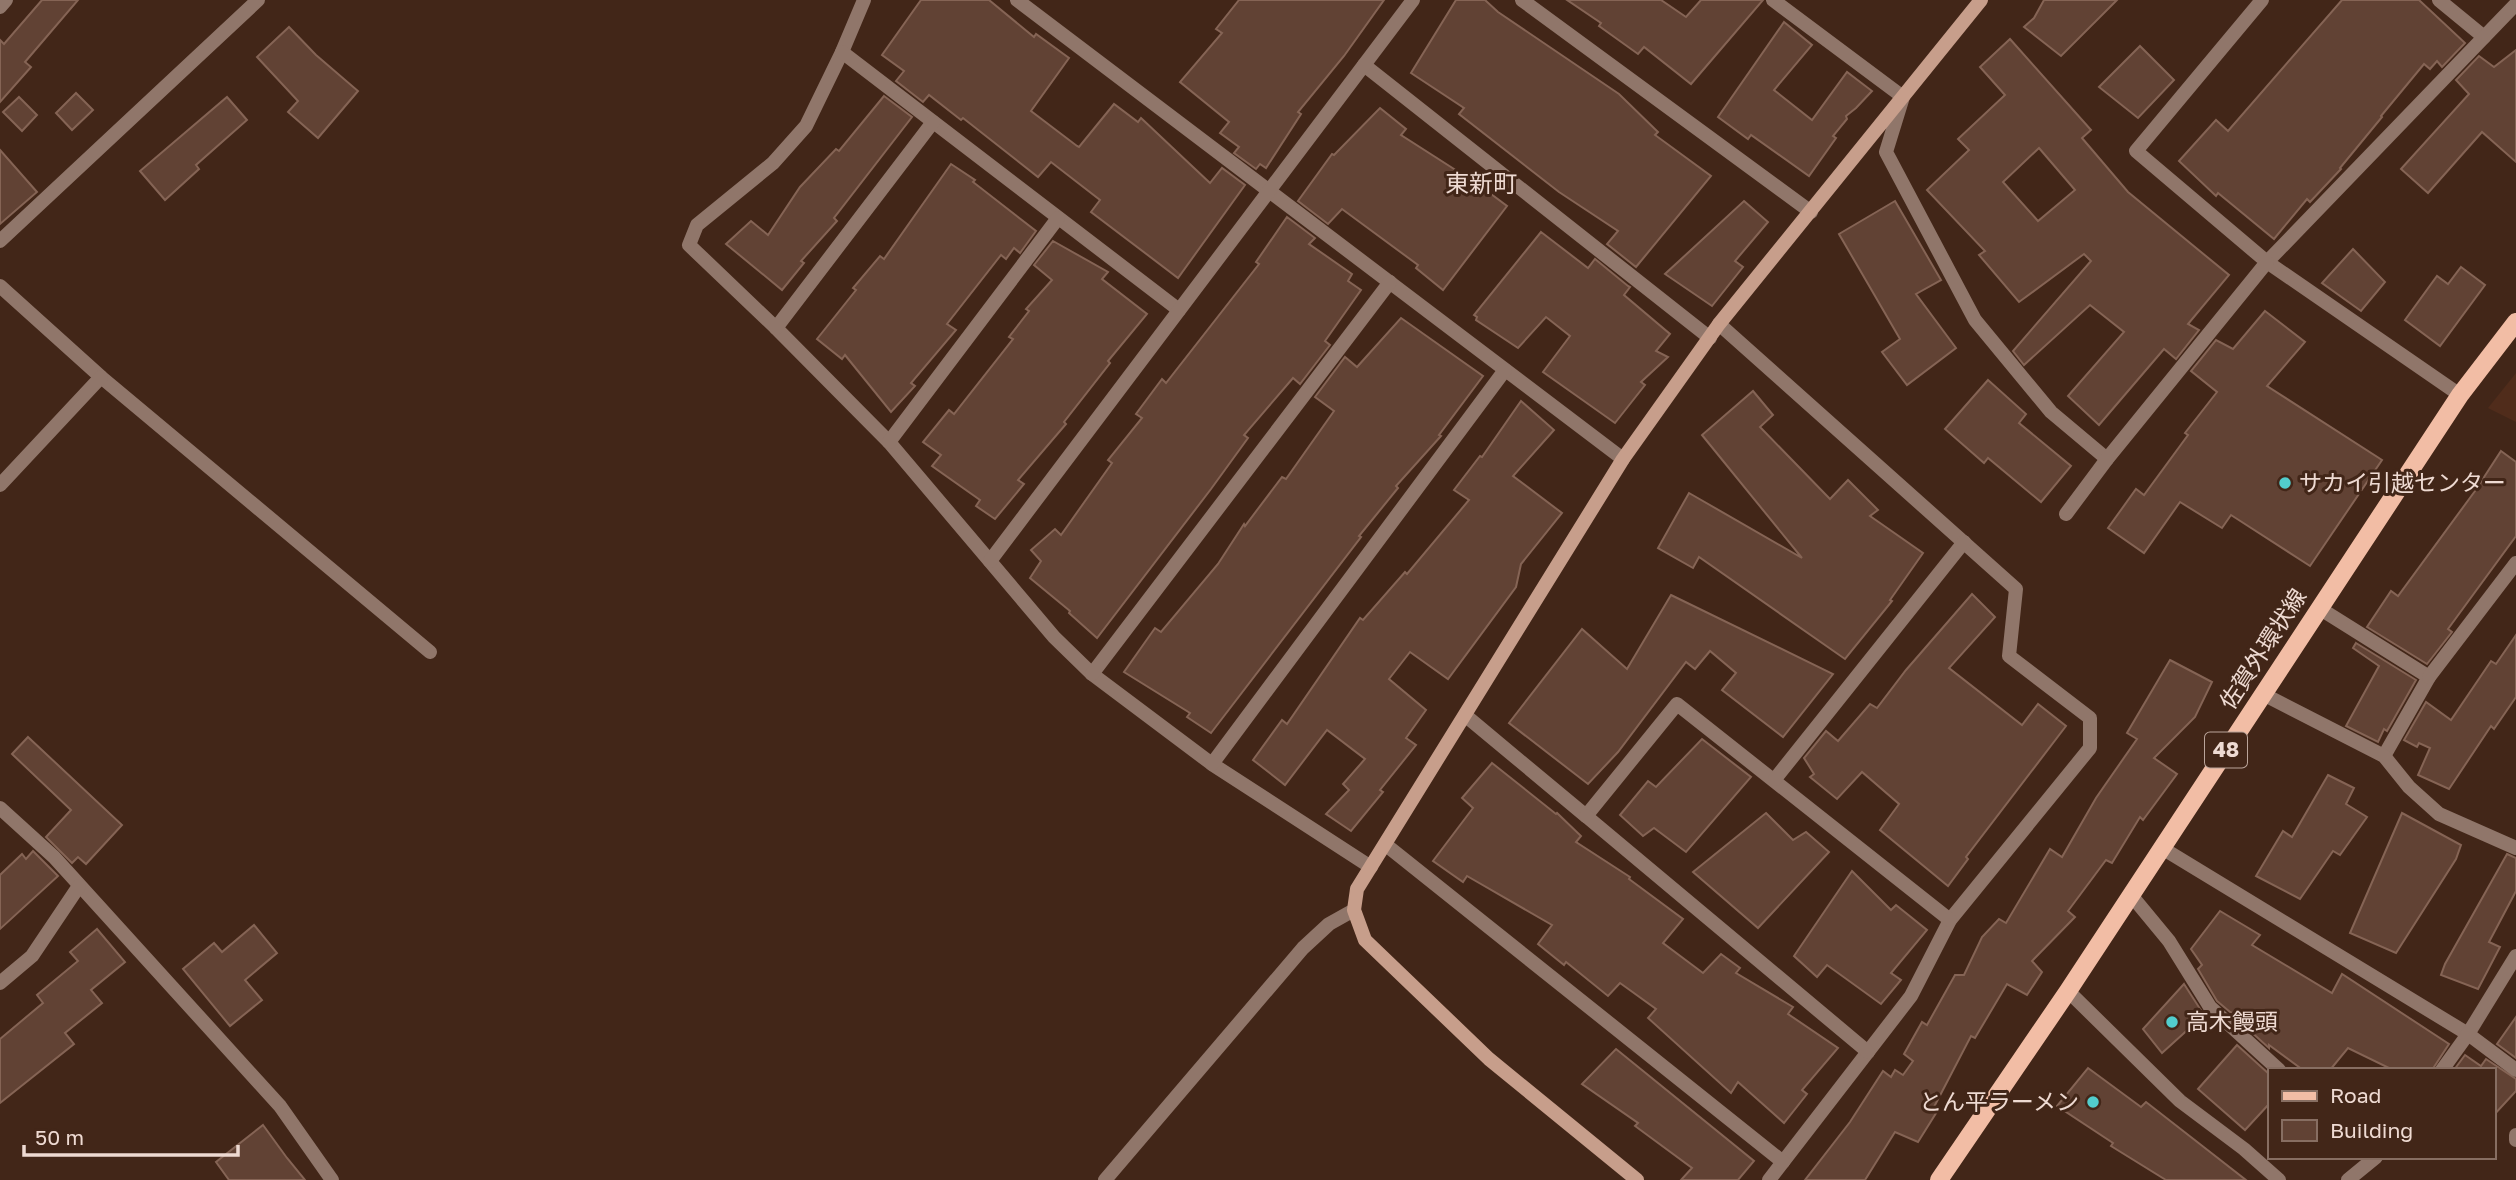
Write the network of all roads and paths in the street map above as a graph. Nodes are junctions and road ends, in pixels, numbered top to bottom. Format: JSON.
{"nodes":[{"id":1,"x":6,"y":0,"type":"edge"},
{"id":2,"x":258,"y":0,"type":"edge"},
{"id":3,"x":864,"y":0,"type":"edge"},
{"id":4,"x":1017,"y":0,"type":"edge"},
{"id":5,"x":1413,"y":0,"type":"edge"},
{"id":6,"x":1522,"y":0,"type":"edge"},
{"id":7,"x":1982,"y":0,"type":"edge"},
{"id":8,"x":2262,"y":0,"type":"edge"},
{"id":9,"x":2439,"y":0,"type":"edge"},
{"id":10,"x":1780,"y":2,"type":"edge"},
{"id":11,"x":2516,"y":4,"type":"edge"},
{"id":12,"x":0,"y":7,"type":"edge"},
{"id":13,"x":2484,"y":37,"type":"junction"},
{"id":14,"x":842,"y":52,"type":"junction"},
{"id":15,"x":1364,"y":65,"type":"junction"},
{"id":16,"x":1903,"y":97,"type":"junction"},
{"id":17,"x":933,"y":122,"type":"junction"},
{"id":18,"x":1269,"y":190,"type":"junction"},
{"id":19,"x":1811,"y":212,"type":"junction"},
{"id":20,"x":1058,"y":218,"type":"junction"},
{"id":21,"x":0,"y":241,"type":"edge"},
{"id":22,"x":2267,"y":262,"type":"junction"},
{"id":23,"x":1390,"y":282,"type":"junction"},
{"id":24,"x":0,"y":286,"type":"edge"},
{"id":25,"x":1179,"y":310,"type":"junction"},
{"id":26,"x":2516,"y":322,"type":"edge"},
{"id":27,"x":1719,"y":324,"type":"junction"},
{"id":28,"x":776,"y":328,"type":"junction"},
{"id":29,"x":1710,"y":338,"type":"junction"},
{"id":30,"x":1505,"y":370,"type":"junction"},
{"id":31,"x":101,"y":377,"type":"junction"},
{"id":32,"x":2460,"y":395,"type":"junction"},
{"id":33,"x":889,"y":442,"type":"junction"},
{"id":34,"x":1623,"y":459,"type":"junction"},
{"id":35,"x":2107,"y":459,"type":"junction"},
{"id":36,"x":0,"y":485,"type":"edge"},
{"id":37,"x":2066,"y":514,"type":"dead end"},
{"id":38,"x":1964,"y":542,"type":"junction"},
{"id":39,"x":990,"y":561,"type":"junction"},
{"id":40,"x":2516,"y":564,"type":"edge"},
{"id":41,"x":2319,"y":608,"type":"junction"},
{"id":42,"x":429,"y":652,"type":"dead end"},
{"id":43,"x":1092,"y":674,"type":"junction"},
{"id":44,"x":2429,"y":677,"type":"junction"},
{"id":45,"x":2263,"y":694,"type":"junction"},
{"id":46,"x":1466,"y":716,"type":"junction"},
{"id":47,"x":2384,"y":756,"type":"junction"},
{"id":48,"x":1212,"y":764,"type":"junction"},
{"id":49,"x":1775,"y":779,"type":"junction"},
{"id":50,"x":0,"y":808,"type":"edge"},
{"id":51,"x":1586,"y":816,"type":"junction"},
{"id":52,"x":1386,"y":845,"type":"junction"},
{"id":53,"x":2162,"y":848,"type":"junction"},
{"id":54,"x":2516,"y":848,"type":"edge"},
{"id":55,"x":1371,"y":867,"type":"junction"},
{"id":56,"x":79,"y":886,"type":"junction"},
{"id":57,"x":2131,"y":895,"type":"junction"},
{"id":58,"x":1354,"y":910,"type":"junction"},
{"id":59,"x":1950,"y":920,"type":"junction"},
{"id":60,"x":2516,"y":956,"type":"edge"},
{"id":61,"x":0,"y":983,"type":"edge"},
{"id":62,"x":2068,"y":990,"type":"junction"},
{"id":63,"x":2468,"y":1034,"type":"junction"},
{"id":64,"x":1868,"y":1052,"type":"junction"},
{"id":65,"x":2276,"y":1068,"type":"edge"},
{"id":66,"x":2443,"y":1068,"type":"edge"},
{"id":67,"x":2516,"y":1070,"type":"edge"},
{"id":68,"x":2374,"y":1159,"type":"edge"},
{"id":69,"x":1783,"y":1162,"type":"junction"},
{"id":70,"x":332,"y":1180,"type":"edge"},
{"id":71,"x":1105,"y":1180,"type":"edge"},
{"id":72,"x":1637,"y":1180,"type":"edge"},
{"id":73,"x":1769,"y":1180,"type":"edge"},
{"id":74,"x":1939,"y":1180,"type":"edge"},
{"id":75,"x":2278,"y":1180,"type":"edge"},
{"id":76,"x":2348,"y":1180,"type":"edge"}],
"edges":[{"from":1,"to":12,"type":"street"},
{"from":2,"to":21,"type":"street"},
{"from":3,"to":14,"type":"street"},
{"from":4,"to":18,"type":"street"},
{"from":5,"to":15,"type":"street"},
{"from":6,"to":19,"type":"street"},
{"from":7,"to":16,"type":"street"},
{"from":8,"to":22,"type":"street"},
{"from":9,"to":13,"type":"street"},
{"from":10,"to":16,"type":"street"},
{"from":11,"to":13,"type":"street"},
{"from":13,"to":22,"type":"street"},
{"from":14,"to":17,"type":"street"},
{"from":14,"to":28,"type":"street"},
{"from":15,"to":18,"type":"street"},
{"from":15,"to":29,"type":"street"},
{"from":16,"to":19,"type":"street"},
{"from":16,"to":35,"type":"street"},
{"from":17,"to":20,"type":"street"},
{"from":17,"to":28,"type":"street"},
{"from":18,"to":23,"type":"street"},
{"from":18,"to":25,"type":"street"},
{"from":19,"to":27,"type":"street"},
{"from":20,"to":25,"type":"street"},
{"from":20,"to":33,"type":"street"},
{"from":22,"to":32,"type":"street"},
{"from":22,"to":35,"type":"street"},
{"from":23,"to":30,"type":"street"},
{"from":23,"to":43,"type":"street"},
{"from":24,"to":31,"type":"street"},
{"from":25,"to":39,"type":"street"},
{"from":26,"to":32,"type":"main road","name":"佐賀外環状線","number":"48"},
{"from":27,"to":29,"type":"street"},
{"from":27,"to":38,"type":"street"},
{"from":28,"to":33,"type":"street"},
{"from":29,"to":34,"type":"street"},
{"from":30,"to":34,"type":"street"},
{"from":30,"to":48,"type":"street"},
{"from":31,"to":36,"type":"street"},
{"from":31,"to":42,"type":"street"},
{"from":32,"to":41,"type":"main road","name":"佐賀外環状線","number":"48"},
{"from":33,"to":39,"type":"street"},
{"from":34,"to":46,"type":"street"},
{"from":35,"to":37,"type":"street"},
{"from":38,"to":49,"type":"street"},
{"from":38,"to":59,"type":"street"},
{"from":39,"to":43,"type":"street"},
{"from":40,"to":44,"type":"street"},
{"from":41,"to":44,"type":"street"},
{"from":41,"to":45,"type":"main road","name":"佐賀外環状線","number":"48"},
{"from":43,"to":48,"type":"street"},
{"from":44,"to":47,"type":"street"},
{"from":45,"to":47,"type":"street"},
{"from":45,"to":53,"type":"main road","name":"佐賀外環状線","number":"48"},
{"from":46,"to":51,"type":"street"},
{"from":46,"to":52,"type":"street"},
{"from":47,"to":54,"type":"street"},
{"from":48,"to":55,"type":"street"},
{"from":49,"to":51,"type":"street"},
{"from":49,"to":59,"type":"street"},
{"from":50,"to":56,"type":"street"},
{"from":51,"to":64,"type":"street"},
{"from":52,"to":55,"type":"street"},
{"from":52,"to":69,"type":"street"},
{"from":53,"to":57,"type":"main road","name":"佐賀外環状線","number":"48"},
{"from":53,"to":63,"type":"street"},
{"from":55,"to":58,"type":"street"},
{"from":56,"to":61,"type":"street"},
{"from":56,"to":70,"type":"street"},
{"from":57,"to":62,"type":"main road","name":"佐賀外環状線","number":"48"},
{"from":57,"to":65,"type":"street"},
{"from":58,"to":71,"type":"street"},
{"from":58,"to":72,"type":"street"},
{"from":59,"to":64,"type":"street"},
{"from":60,"to":63,"type":"street"},
{"from":62,"to":74,"type":"main road","name":"佐賀外環状線","number":"48"},
{"from":62,"to":75,"type":"street"},
{"from":63,"to":66,"type":"street"},
{"from":63,"to":67,"type":"street"},
{"from":64,"to":69,"type":"street"},
{"from":68,"to":76,"type":"street"},
{"from":69,"to":73,"type":"street"}]}
